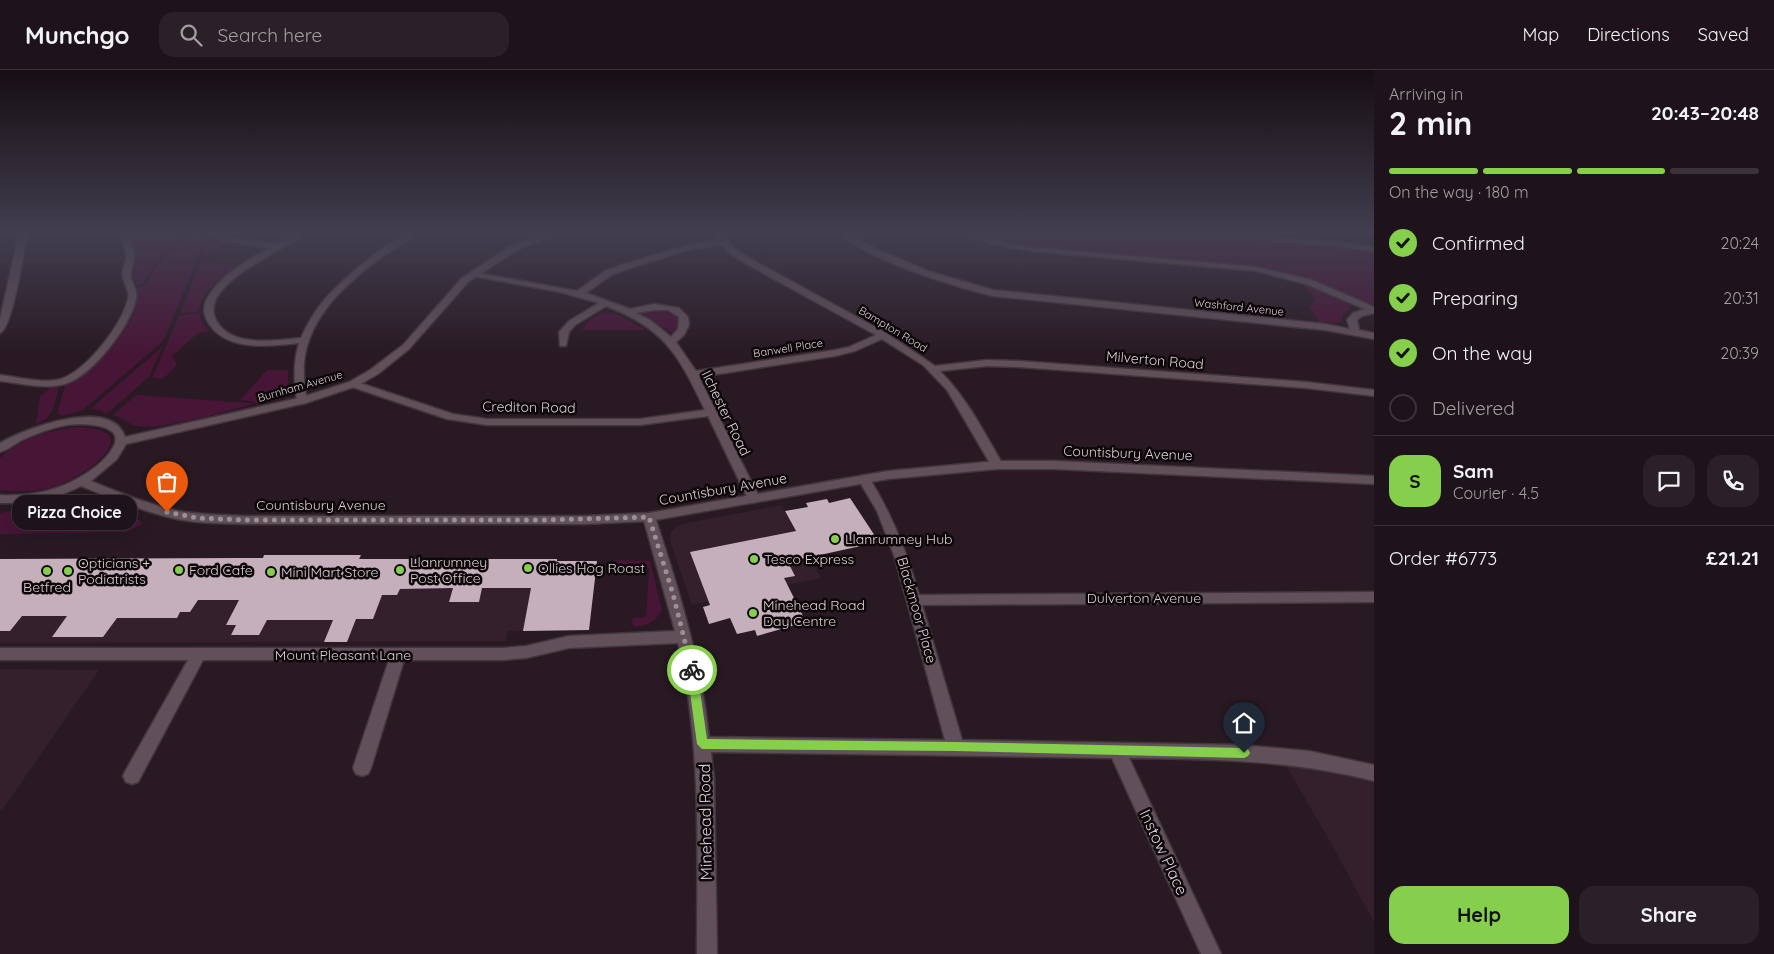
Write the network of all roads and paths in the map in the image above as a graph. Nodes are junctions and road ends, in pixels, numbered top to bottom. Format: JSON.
{"nodes":[{"id":1,"x":14,"y":274,"type":"edge"},
{"id":2,"x":127,"y":274,"type":"edge"},
{"id":3,"x":236,"y":274,"type":"edge"},
{"id":4,"x":356,"y":274,"type":"edge"},
{"id":5,"x":472,"y":274,"type":"edge"},
{"id":6,"x":473,"y":274,"type":"edge"},
{"id":7,"x":609,"y":274,"type":"edge"},
{"id":8,"x":771,"y":274,"type":"edge"},
{"id":9,"x":926,"y":274,"type":"edge"},
{"id":10,"x":1280,"y":274,"type":"edge"},
{"id":11,"x":579,"y":294,"type":"junction"},
{"id":12,"x":605,"y":303,"type":"junction"},
{"id":13,"x":1374,"y":310,"type":"edge"},
{"id":14,"x":628,"y":313,"type":"junction"},
{"id":15,"x":0,"y":328,"type":"edge"},
{"id":16,"x":1355,"y":332,"type":"junction"},
{"id":17,"x":883,"y":335,"type":"junction"},
{"id":18,"x":1374,"y":336,"type":"edge"},
{"id":19,"x":305,"y":340,"type":"junction"},
{"id":20,"x":670,"y":341,"type":"junction"},
{"id":21,"x":563,"y":344,"type":"dead end"},
{"id":22,"x":934,"y":369,"type":"junction"},
{"id":23,"x":693,"y":375,"type":"junction"},
{"id":24,"x":0,"y":378,"type":"edge"},
{"id":25,"x":352,"y":384,"type":"junction"},
{"id":26,"x":1374,"y":393,"type":"edge"},
{"id":27,"x":302,"y":401,"type":"junction"},
{"id":28,"x":710,"y":412,"type":"junction"},
{"id":29,"x":120,"y":442,"type":"junction"},
{"id":30,"x":0,"y":448,"type":"edge"},
{"id":31,"x":997,"y":465,"type":"junction"},
{"id":32,"x":864,"y":479,"type":"junction"},
{"id":33,"x":1374,"y":480,"type":"edge"},
{"id":34,"x":80,"y":481,"type":"junction"},
{"id":35,"x":0,"y":499,"type":"edge"},
{"id":36,"x":754,"y":499,"type":"junction"},
{"id":37,"x":649,"y":517,"type":"junction"},
{"id":38,"x":1374,"y":597,"type":"edge"},
{"id":39,"x":915,"y":600,"type":"junction"},
{"id":40,"x":684,"y":637,"type":"junction"},
{"id":41,"x":0,"y":654,"type":"edge"},
{"id":42,"x":199,"y":654,"type":"junction"},
{"id":43,"x":398,"y":655,"type":"junction"},
{"id":44,"x":702,"y":744,"type":"junction"},
{"id":45,"x":955,"y":746,"type":"junction"},
{"id":46,"x":1117,"y":750,"type":"junction"},
{"id":47,"x":362,"y":768,"type":"dead end"},
{"id":48,"x":1374,"y":773,"type":"edge"},
{"id":49,"x":132,"y":776,"type":"dead end"},
{"id":50,"x":707,"y":954,"type":"edge"},
{"id":51,"x":1211,"y":954,"type":"edge"}],
"edges":[{"from":1,"to":15,"type":"street"},
{"from":2,"to":24,"type":"street"},
{"from":3,"to":19,"type":"street"},
{"from":4,"to":19,"type":"street"},
{"from":5,"to":25,"type":"street","name":"Burnham Avenue"},
{"from":6,"to":11,"type":"street","name":"Ilchester Road"},
{"from":7,"to":11,"type":"street"},
{"from":8,"to":17,"type":"street","name":"Bampton Road"},
{"from":9,"to":16,"type":"street","name":"Washford Avenue"},
{"from":10,"to":13,"type":"street"},
{"from":11,"to":12,"type":"street","name":"Ilchester Road"},
{"from":12,"to":14,"type":"street","name":"Ilchester Road"},
{"from":12,"to":21,"type":"street"},
{"from":13,"to":16,"type":"street"},
{"from":14,"to":20,"type":"street","name":"Ilchester Road"},
{"from":14,"to":20,"type":"street"},
{"from":16,"to":18,"type":"street","name":"Washford Avenue"},
{"from":17,"to":22,"type":"street","name":"Bampton Road"},
{"from":17,"to":23,"type":"street","name":"Banwell Place"},
{"from":19,"to":27,"type":"street"},
{"from":20,"to":23,"type":"street","name":"Ilchester Road"},
{"from":22,"to":26,"type":"street","name":"Milverton Road"},
{"from":22,"to":31,"type":"street","name":"Bampton Road"},
{"from":23,"to":28,"type":"street","name":"Ilchester Road"},
{"from":25,"to":27,"type":"street","name":"Burnham Avenue"},
{"from":25,"to":28,"type":"street","name":"Crediton Road"},
{"from":27,"to":29,"type":"street","name":"Burnham Avenue"},
{"from":28,"to":36,"type":"street","name":"Ilchester Road"},
{"from":29,"to":30,"type":"street"},
{"from":29,"to":34,"type":"street"},
{"from":31,"to":32,"type":"street","name":"Countisbury Avenue"},
{"from":31,"to":33,"type":"street","name":"Countisbury Avenue"},
{"from":32,"to":36,"type":"street","name":"Countisbury Avenue"},
{"from":32,"to":39,"type":"street","name":"Blackmoor Place"},
{"from":34,"to":35,"type":"street"},
{"from":34,"to":37,"type":"street","name":"Countisbury Avenue"},
{"from":36,"to":37,"type":"street","name":"Countisbury Avenue"},
{"from":37,"to":40,"type":"street","name":"Minehead Road"},
{"from":38,"to":39,"type":"street","name":"Dulverton Avenue"},
{"from":39,"to":45,"type":"street","name":"Blackmoor Place"},
{"from":40,"to":43,"type":"street","name":"Mount Pleasant Lane"},
{"from":40,"to":44,"type":"street","name":"Minehead Road"},
{"from":41,"to":42,"type":"street","name":"Mount Pleasant Lane"},
{"from":42,"to":43,"type":"street","name":"Mount Pleasant Lane"},
{"from":42,"to":49,"type":"street"},
{"from":43,"to":47,"type":"street"},
{"from":44,"to":45,"type":"street"},
{"from":44,"to":50,"type":"street","name":"Minehead Road"},
{"from":45,"to":46,"type":"street"},
{"from":46,"to":48,"type":"street"},
{"from":46,"to":51,"type":"street","name":"Instow Place"}]}
